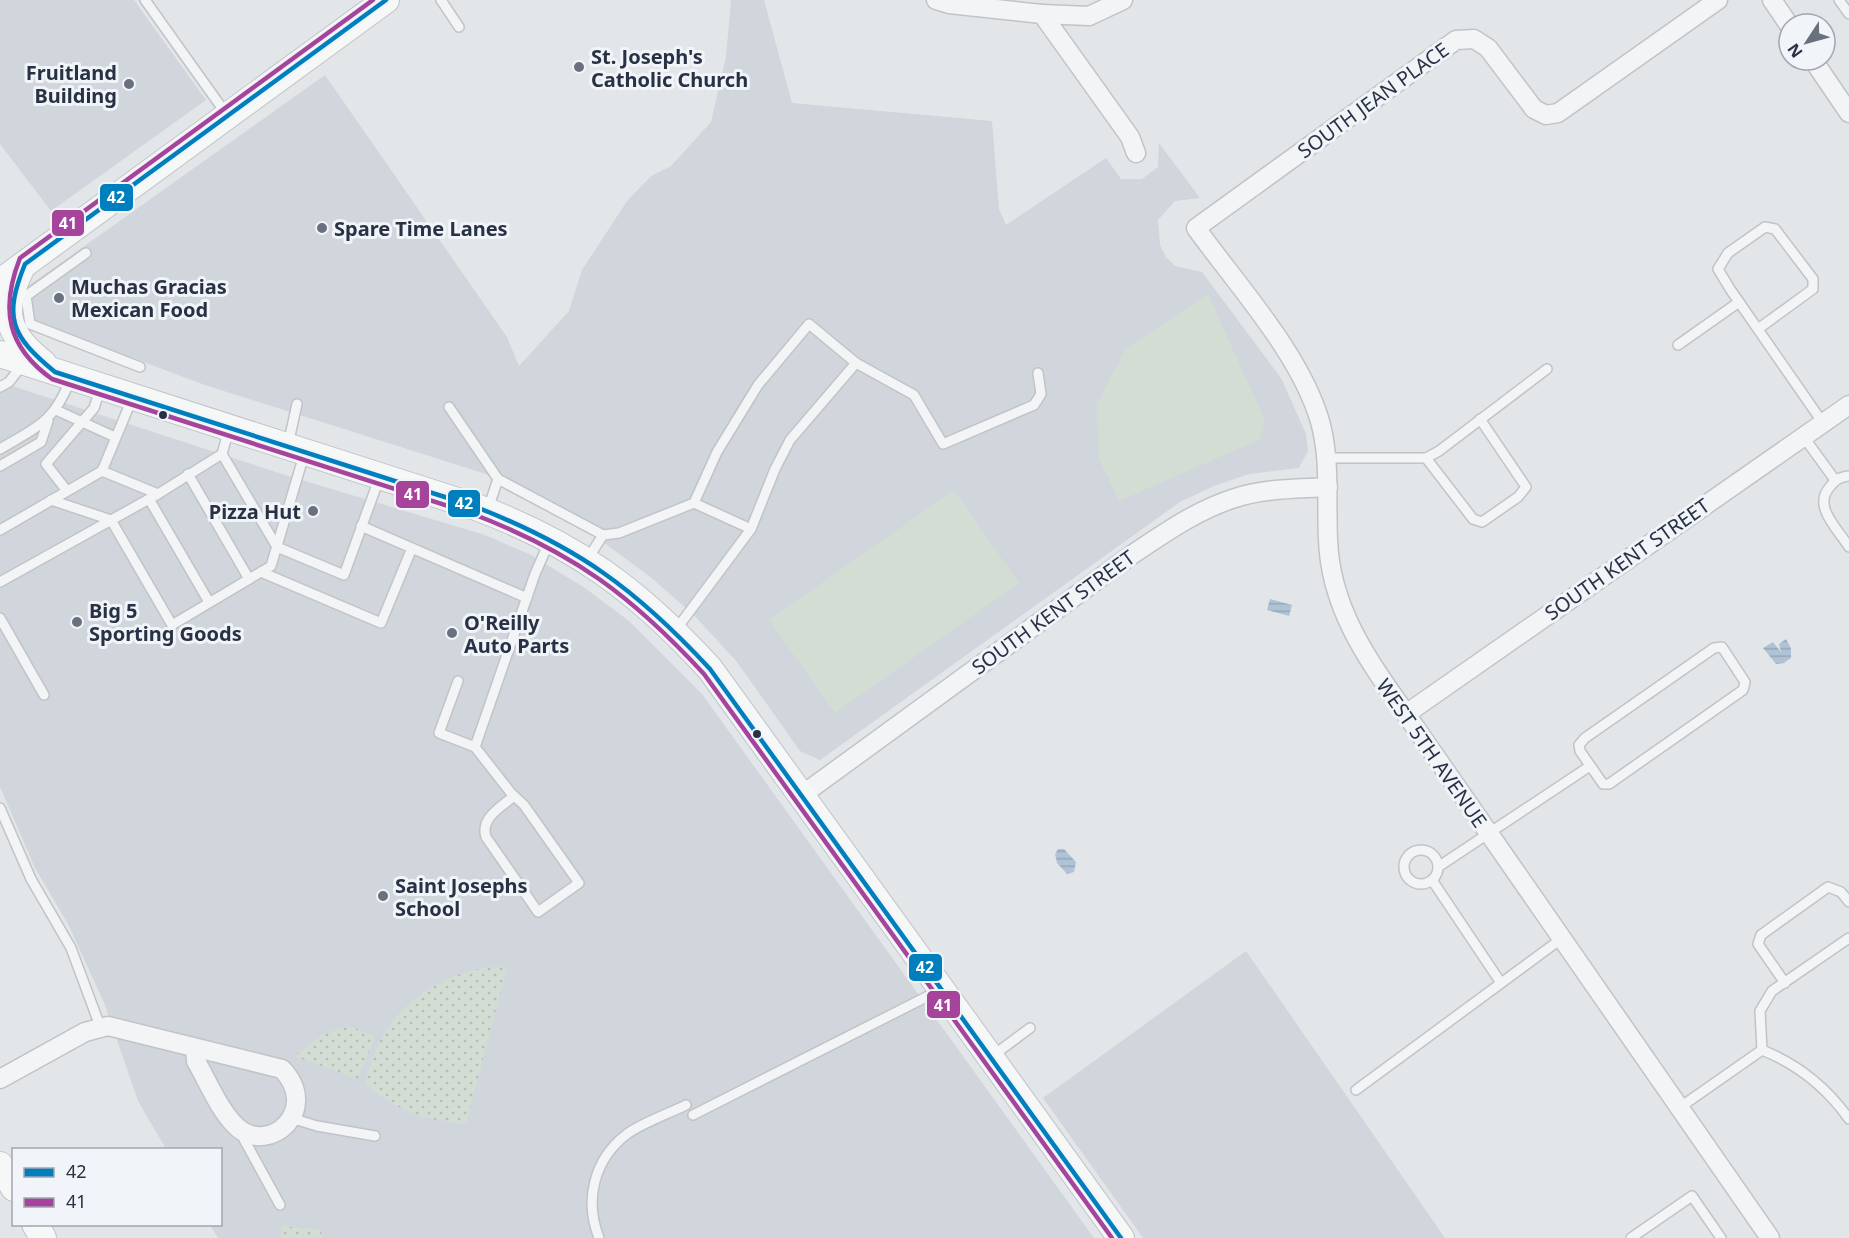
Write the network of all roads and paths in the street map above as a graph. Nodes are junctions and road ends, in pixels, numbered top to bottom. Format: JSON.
{"nodes":[{"id":1,"x":146,"y":0,"type":"edge"},
{"id":2,"x":386,"y":0,"type":"edge"},
{"id":3,"x":441,"y":0,"type":"edge"},
{"id":4,"x":936,"y":0,"type":"edge"},
{"id":5,"x":1123,"y":0,"type":"edge"},
{"id":6,"x":1718,"y":0,"type":"edge"},
{"id":7,"x":1839,"y":0,"type":"edge"},
{"id":8,"x":1042,"y":14,"type":"junction"},
{"id":9,"x":1849,"y":14,"type":"edge"},
{"id":10,"x":459,"y":27,"type":"dead end"},
{"id":11,"x":1821,"y":72,"type":"edge"},
{"id":12,"x":1849,"y":113,"type":"edge"},
{"id":13,"x":227,"y":115,"type":"junction"},
{"id":14,"x":1137,"y":153,"type":"dead end"},
{"id":15,"x":1196,"y":228,"type":"joint"},
{"id":16,"x":86,"y":253,"type":"dead end"},
{"id":17,"x":25,"y":264,"type":"junction"},
{"id":18,"x":0,"y":282,"type":"edge"},
{"id":19,"x":1739,"y":302,"type":"junction"},
{"id":20,"x":1758,"y":329,"type":"junction"},
{"id":21,"x":1678,"y":345,"type":"dead end"},
{"id":22,"x":0,"y":354,"type":"edge"},
{"id":23,"x":25,"y":363,"type":"junction"},
{"id":24,"x":856,"y":363,"type":"junction"},
{"id":25,"x":140,"y":367,"type":"dead end"},
{"id":26,"x":1547,"y":369,"type":"dead end"},
{"id":27,"x":1038,"y":373,"type":"dead end"},
{"id":28,"x":63,"y":375,"type":"junction"},
{"id":29,"x":0,"y":387,"type":"edge"},
{"id":30,"x":101,"y":387,"type":"junction"},
{"id":31,"x":133,"y":398,"type":"junction"},
{"id":32,"x":297,"y":404,"type":"dead end"},
{"id":33,"x":1849,"y":405,"type":"edge"},
{"id":34,"x":449,"y":407,"type":"dead end"},
{"id":35,"x":56,"y":410,"type":"junction"},
{"id":36,"x":1480,"y":419,"type":"junction"},
{"id":37,"x":48,"y":421,"type":"junction"},
{"id":38,"x":83,"y":421,"type":"junction"},
{"id":39,"x":1823,"y":423,"type":"junction"},
{"id":40,"x":230,"y":429,"type":"junction"},
{"id":41,"x":1803,"y":436,"type":"junction"},
{"id":42,"x":115,"y":437,"type":"junction"},
{"id":43,"x":0,"y":449,"type":"edge"},
{"id":44,"x":296,"y":450,"type":"junction"},
{"id":45,"x":222,"y":454,"type":"junction"},
{"id":46,"x":1327,"y":458,"type":"junction"},
{"id":47,"x":1426,"y":458,"type":"junction"},
{"id":48,"x":0,"y":466,"type":"edge"},
{"id":49,"x":102,"y":471,"type":"junction"},
{"id":50,"x":188,"y":474,"type":"junction"},
{"id":51,"x":1849,"y":476,"type":"edge"},
{"id":52,"x":380,"y":477,"type":"junction"},
{"id":53,"x":498,"y":479,"type":"junction"},
{"id":54,"x":1834,"y":480,"type":"junction"},
{"id":55,"x":1328,"y":487,"type":"junction"},
{"id":56,"x":67,"y":490,"type":"junction"},
{"id":57,"x":153,"y":497,"type":"junction"},
{"id":58,"x":51,"y":500,"type":"junction"},
{"id":59,"x":694,"y":503,"type":"junction"},
{"id":60,"x":488,"y":512,"type":"junction"},
{"id":61,"x":111,"y":520,"type":"junction"},
{"id":62,"x":361,"y":526,"type":"junction"},
{"id":63,"x":751,"y":529,"type":"junction"},
{"id":64,"x":0,"y":530,"type":"edge"},
{"id":65,"x":603,"y":535,"type":"junction"},
{"id":66,"x":550,"y":539,"type":"junction"},
{"id":67,"x":277,"y":547,"type":"junction"},
{"id":68,"x":1849,"y":547,"type":"edge"},
{"id":69,"x":412,"y":548,"type":"junction"},
{"id":70,"x":587,"y":560,"type":"junction"},
{"id":71,"x":261,"y":572,"type":"junction"},
{"id":72,"x":249,"y":579,"type":"junction"},
{"id":73,"x":0,"y":582,"type":"edge"},
{"id":74,"x":527,"y":598,"type":"junction"},
{"id":75,"x":209,"y":603,"type":"junction"},
{"id":76,"x":0,"y":618,"type":"edge"},
{"id":77,"x":675,"y":631,"type":"junction"},
{"id":78,"x":458,"y":681,"type":"dead end"},
{"id":79,"x":44,"y":695,"type":"dead end"},
{"id":80,"x":1406,"y":714,"type":"junction"},
{"id":81,"x":475,"y":747,"type":"junction"},
{"id":82,"x":1590,"y":766,"type":"junction"},
{"id":83,"x":802,"y":795,"type":"junction"},
{"id":84,"x":514,"y":796,"type":"junction"},
{"id":85,"x":0,"y":808,"type":"edge"},
{"id":86,"x":1489,"y":836,"type":"junction"},
{"id":87,"x":1438,"y":867,"type":"junction"},
{"id":88,"x":1432,"y":880,"type":"junction"},
{"id":89,"x":1849,"y":902,"type":"edge"},
{"id":90,"x":1849,"y":938,"type":"edge"},
{"id":91,"x":1561,"y":939,"type":"junction"},
{"id":92,"x":1502,"y":983,"type":"junction"},
{"id":93,"x":1785,"y":983,"type":"junction"},
{"id":94,"x":942,"y":988,"type":"junction"},
{"id":95,"x":100,"y":1026,"type":"junction"},
{"id":96,"x":1030,"y":1028,"type":"dead end"},
{"id":97,"x":195,"y":1050,"type":"junction"},
{"id":98,"x":1762,"y":1050,"type":"junction"},
{"id":99,"x":991,"y":1057,"type":"junction"},
{"id":100,"x":0,"y":1078,"type":"edge"},
{"id":101,"x":1356,"y":1090,"type":"dead end"},
{"id":102,"x":686,"y":1105,"type":"dead end"},
{"id":103,"x":1679,"y":1108,"type":"junction"},
{"id":104,"x":693,"y":1115,"type":"dead end"},
{"id":105,"x":291,"y":1118,"type":"junction"},
{"id":106,"x":1849,"y":1119,"type":"edge"},
{"id":107,"x":237,"y":1127,"type":"junction"},
{"id":108,"x":375,"y":1136,"type":"dead end"},
{"id":109,"x":0,"y":1165,"type":"edge"},
{"id":110,"x":12,"y":1185,"type":"edge"},
{"id":111,"x":280,"y":1205,"type":"dead end"},
{"id":112,"x":599,"y":1238,"type":"edge"},
{"id":113,"x":1121,"y":1238,"type":"edge"},
{"id":114,"x":1631,"y":1238,"type":"edge"},
{"id":115,"x":1721,"y":1238,"type":"edge"},
{"id":116,"x":1770,"y":1238,"type":"edge"}],
"edges":[{"from":1,"to":13,"type":"lane"},
{"from":2,"to":13,"type":"main road"},
{"from":3,"to":10,"type":"lane"},
{"from":4,"to":8,"type":"street"},
{"from":5,"to":8,"type":"street"},
{"from":6,"to":15,"type":"street","name":"SOUTH JEAN PLACE"},
{"from":7,"to":9,"type":"lane"},
{"from":8,"to":14,"type":"street"},
{"from":11,"to":12,"type":"street"},
{"from":13,"to":17,"type":"main road"},
{"from":15,"to":46,"type":"street","name":"WEST 5TH AVENUE"},
{"from":16,"to":25,"type":"lane"},
{"from":17,"to":18,"type":"main road"},
{"from":17,"to":28,"type":"main road"},
{"from":19,"to":20,"type":"lane"},
{"from":19,"to":20,"type":"lane"},
{"from":19,"to":21,"type":"lane"},
{"from":20,"to":39,"type":"lane"},
{"from":22,"to":23,"type":"main road"},
{"from":23,"to":28,"type":"main road"},
{"from":23,"to":29,"type":"lane"},
{"from":24,"to":27,"type":"lane"},
{"from":24,"to":59,"type":"lane"},
{"from":24,"to":63,"type":"lane"},
{"from":26,"to":36,"type":"lane"},
{"from":28,"to":30,"type":"main road"},
{"from":28,"to":35,"type":"lane"},
{"from":30,"to":31,"type":"main road"},
{"from":30,"to":38,"type":"lane"},
{"from":31,"to":40,"type":"main road"},
{"from":31,"to":42,"type":"lane"},
{"from":32,"to":44,"type":"lane"},
{"from":33,"to":39,"type":"street","name":"SOUTH KENT STREET"},
{"from":34,"to":53,"type":"lane"},
{"from":35,"to":37,"type":"lane"},
{"from":35,"to":38,"type":"lane"},
{"from":36,"to":47,"type":"lane"},
{"from":36,"to":47,"type":"lane"},
{"from":37,"to":43,"type":"lane"},
{"from":37,"to":48,"type":"lane"},
{"from":38,"to":42,"type":"lane"},
{"from":38,"to":56,"type":"lane"},
{"from":39,"to":41,"type":"street","name":"SOUTH KENT STREET"},
{"from":40,"to":44,"type":"main road"},
{"from":40,"to":45,"type":"lane"},
{"from":41,"to":54,"type":"lane"},
{"from":41,"to":80,"type":"street","name":"SOUTH KENT STREET"},
{"from":42,"to":49,"type":"lane"},
{"from":44,"to":52,"type":"main road"},
{"from":44,"to":67,"type":"lane"},
{"from":45,"to":50,"type":"lane"},
{"from":45,"to":67,"type":"lane"},
{"from":46,"to":47,"type":"lane"},
{"from":46,"to":55,"type":"street","name":"WEST 5TH AVENUE"},
{"from":49,"to":56,"type":"lane"},
{"from":49,"to":57,"type":"lane"},
{"from":50,"to":57,"type":"lane"},
{"from":50,"to":72,"type":"lane"},
{"from":51,"to":54,"type":"lane"},
{"from":52,"to":60,"type":"main road"},
{"from":52,"to":62,"type":"lane"},
{"from":53,"to":60,"type":"lane"},
{"from":53,"to":65,"type":"lane"},
{"from":54,"to":68,"type":"lane"},
{"from":55,"to":80,"type":"street","name":"WEST 5TH AVENUE"},
{"from":55,"to":83,"type":"street","name":"SOUTH KENT STREET"},
{"from":56,"to":58,"type":"lane"},
{"from":57,"to":61,"type":"lane"},
{"from":57,"to":75,"type":"lane"},
{"from":58,"to":61,"type":"lane"},
{"from":58,"to":64,"type":"lane"},
{"from":59,"to":63,"type":"lane"},
{"from":59,"to":65,"type":"lane"},
{"from":60,"to":66,"type":"main road"},
{"from":61,"to":73,"type":"lane"},
{"from":61,"to":75,"type":"lane"},
{"from":62,"to":67,"type":"lane"},
{"from":62,"to":69,"type":"lane"},
{"from":63,"to":77,"type":"lane"},
{"from":65,"to":70,"type":"lane"},
{"from":66,"to":70,"type":"main road"},
{"from":66,"to":74,"type":"lane"},
{"from":67,"to":71,"type":"lane"},
{"from":69,"to":71,"type":"lane"},
{"from":69,"to":74,"type":"lane"},
{"from":70,"to":77,"type":"main road"},
{"from":71,"to":72,"type":"lane"},
{"from":72,"to":75,"type":"lane"},
{"from":74,"to":81,"type":"lane"},
{"from":76,"to":79,"type":"lane"},
{"from":77,"to":83,"type":"main road"},
{"from":78,"to":81,"type":"lane"},
{"from":80,"to":86,"type":"street","name":"WEST 5TH AVENUE"},
{"from":81,"to":84,"type":"lane"},
{"from":82,"to":82,"type":"lane"},
{"from":82,"to":86,"type":"lane"},
{"from":83,"to":94,"type":"main road"},
{"from":84,"to":84,"type":"lane"},
{"from":85,"to":95,"type":"lane"},
{"from":86,"to":87,"type":"lane"},
{"from":86,"to":91,"type":"street","name":"WEST 5TH AVENUE"},
{"from":87,"to":88,"type":"lane"},
{"from":87,"to":88,"type":"lane"},
{"from":88,"to":92,"type":"lane"},
{"from":89,"to":93,"type":"lane"},
{"from":90,"to":93,"type":"lane"},
{"from":91,"to":92,"type":"lane"},
{"from":91,"to":103,"type":"street","name":"WEST 5TH AVENUE"},
{"from":92,"to":101,"type":"lane"},
{"from":93,"to":98,"type":"lane"},
{"from":94,"to":99,"type":"main road"},
{"from":94,"to":104,"type":"lane"},
{"from":95,"to":97,"type":"street"},
{"from":95,"to":100,"type":"street"},
{"from":96,"to":99,"type":"lane"},
{"from":97,"to":105,"type":"street"},
{"from":97,"to":107,"type":"street"},
{"from":98,"to":103,"type":"lane"},
{"from":98,"to":106,"type":"lane"},
{"from":99,"to":113,"type":"main road"},
{"from":102,"to":112,"type":"lane"},
{"from":103,"to":116,"type":"street","name":"WEST 5TH AVENUE"},
{"from":105,"to":107,"type":"street"},
{"from":105,"to":108,"type":"lane"},
{"from":107,"to":111,"type":"lane"},
{"from":109,"to":110,"type":"main road"},
{"from":114,"to":115,"type":"lane"}]}
